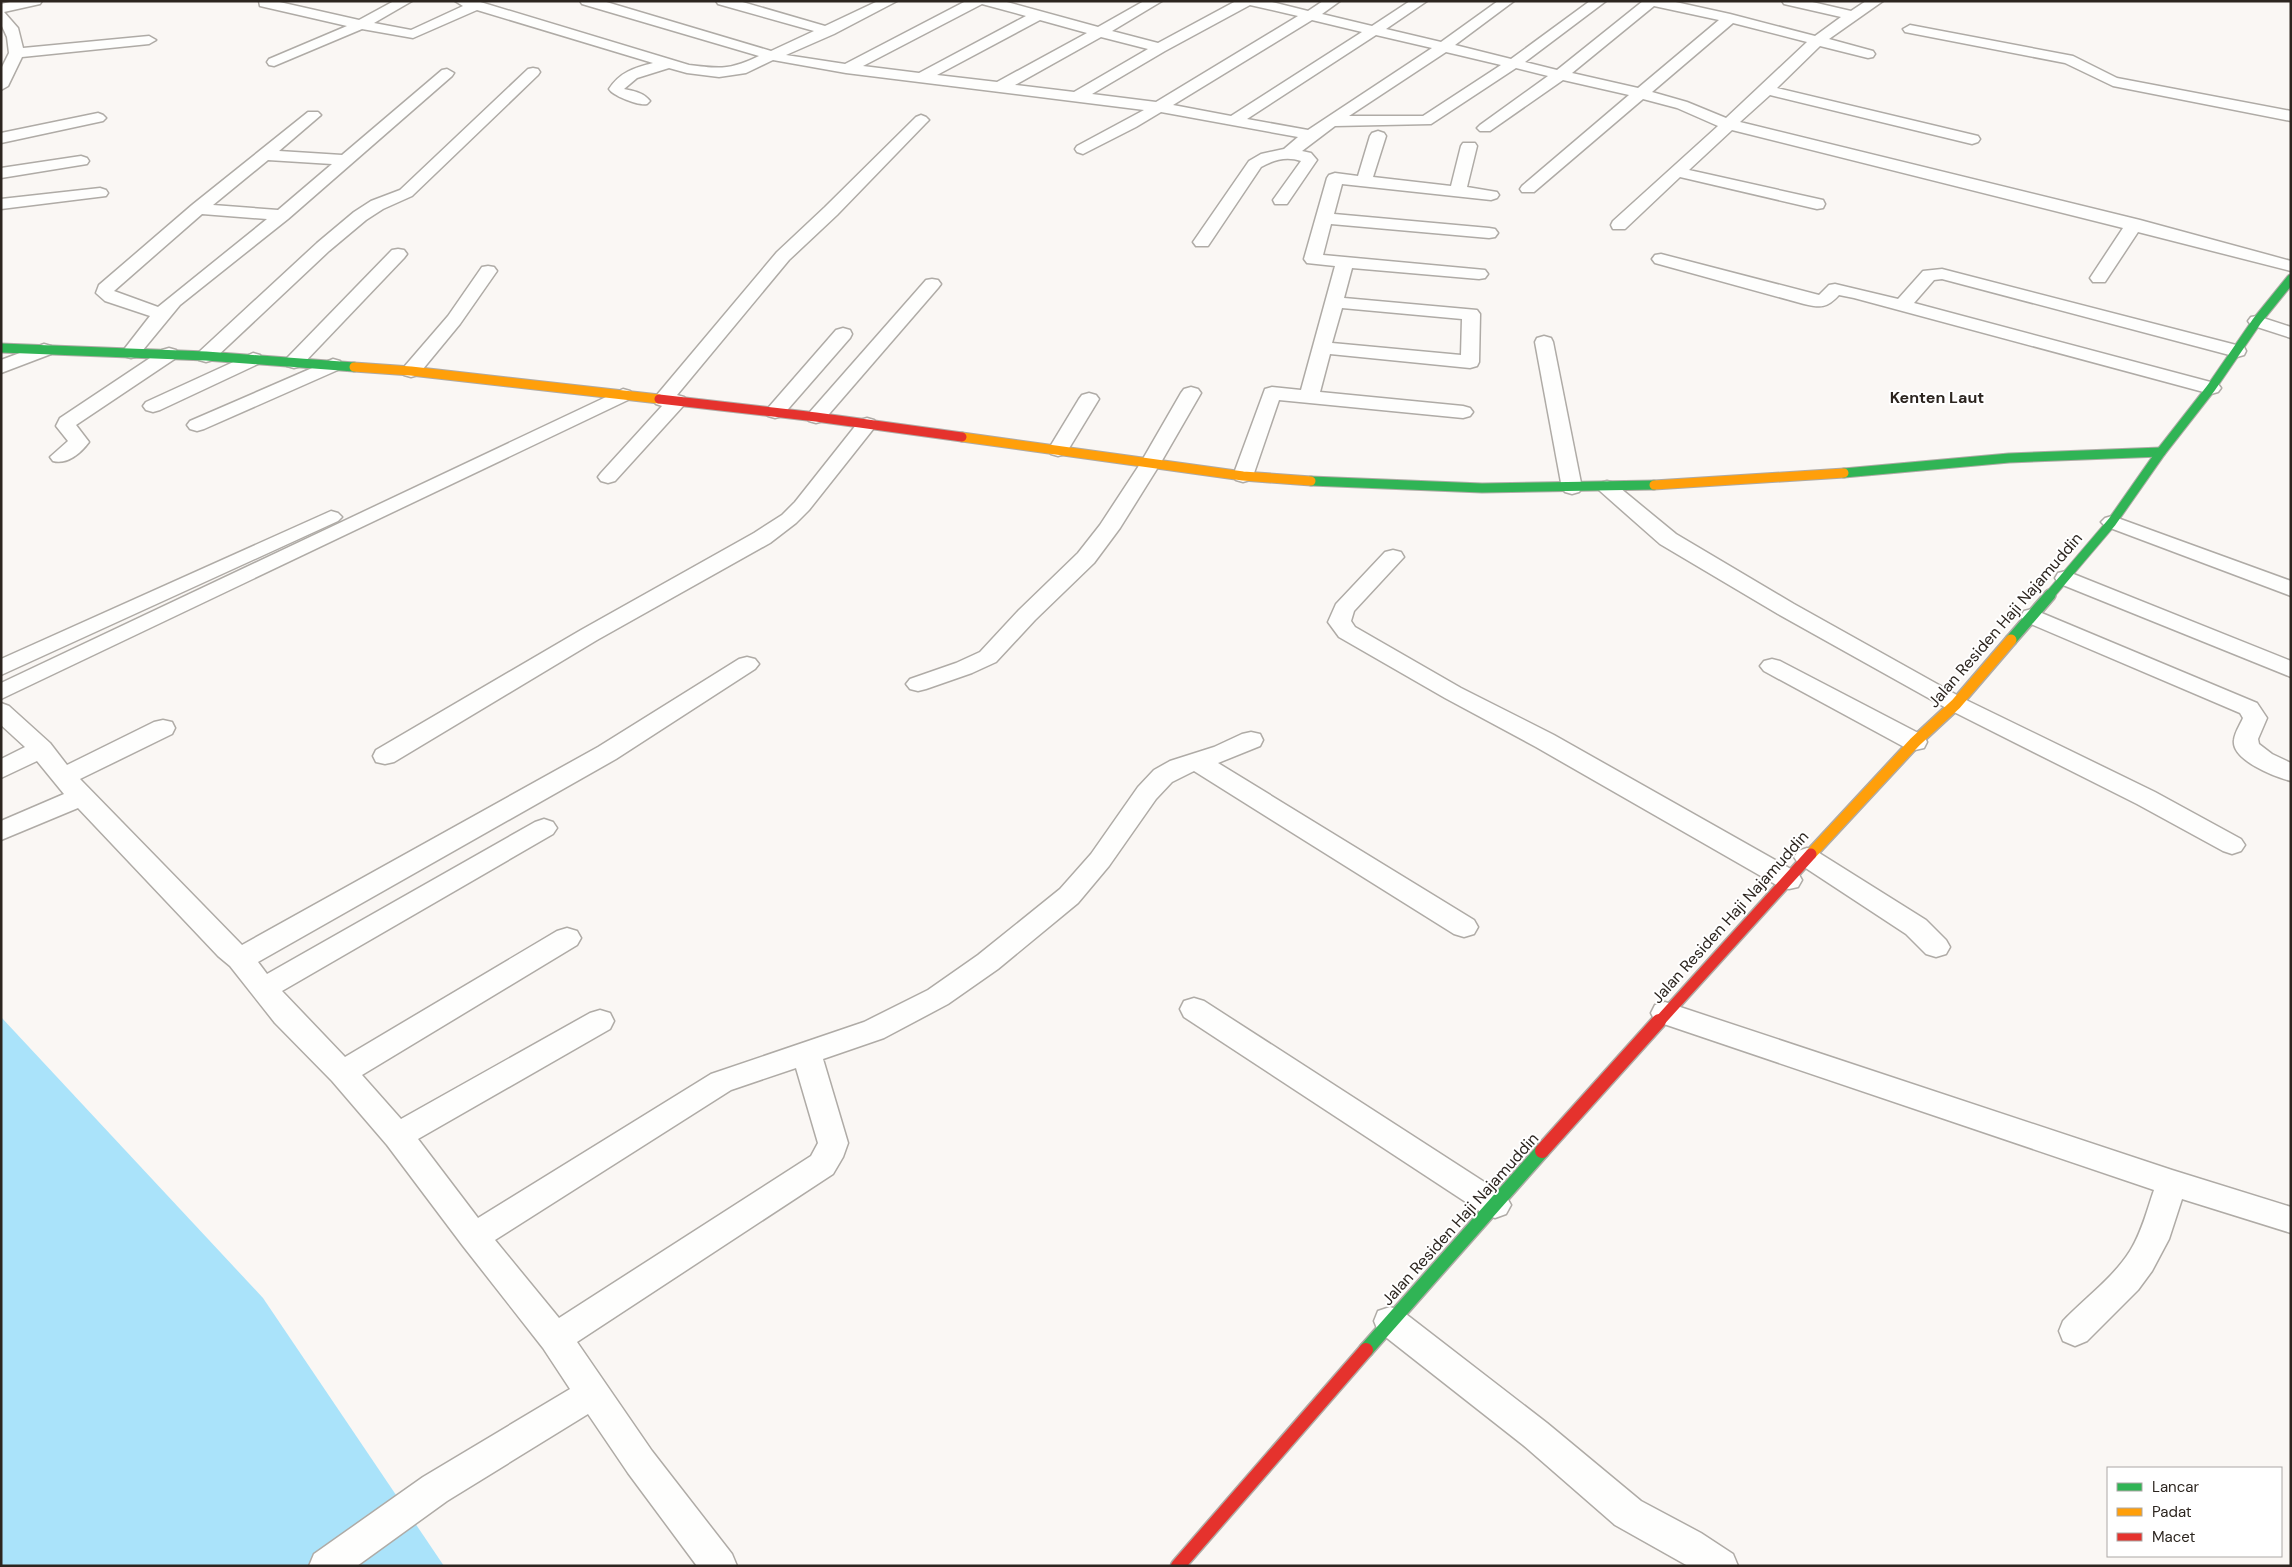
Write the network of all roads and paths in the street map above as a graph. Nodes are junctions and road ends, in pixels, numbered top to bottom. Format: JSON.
{"nodes":[{"id":1,"x":35,"y":1,"type":"edge"},
{"id":2,"x":405,"y":1,"type":"edge"},
{"id":3,"x":587,"y":1,"type":"edge"},
{"id":4,"x":722,"y":1,"type":"edge"},
{"id":5,"x":853,"y":1,"type":"edge"},
{"id":6,"x":976,"y":1,"type":"edge"},
{"id":7,"x":986,"y":1,"type":"edge"},
{"id":8,"x":1155,"y":1,"type":"edge"},
{"id":9,"x":1249,"y":1,"type":"edge"},
{"id":10,"x":1333,"y":1,"type":"edge"},
{"id":11,"x":1420,"y":1,"type":"edge"},
{"id":12,"x":1507,"y":1,"type":"edge"},
{"id":13,"x":1599,"y":1,"type":"edge"},
{"id":14,"x":1651,"y":1,"type":"edge"},
{"id":15,"x":1789,"y":1,"type":"edge"},
{"id":16,"x":1876,"y":1,"type":"edge"},
{"id":17,"x":265,"y":3,"type":"dead end"},
{"id":18,"x":468,"y":4,"type":"edge"},
{"id":19,"x":883,"y":4,"type":"edge"},
{"id":20,"x":1120,"y":4,"type":"dead end"},
{"id":21,"x":1,"y":8,"type":"edge"},
{"id":22,"x":1140,"y":8,"type":"junction"},
{"id":23,"x":1,"y":15,"type":"edge"},
{"id":24,"x":1039,"y":15,"type":"junction"},
{"id":25,"x":1312,"y":15,"type":"junction"},
{"id":26,"x":1855,"y":16,"type":"junction"},
{"id":27,"x":1730,"y":18,"type":"junction"},
{"id":28,"x":362,"y":25,"type":"junction"},
{"id":29,"x":1910,"y":29,"type":"dead end"},
{"id":30,"x":1376,"y":30,"type":"junction"},
{"id":31,"x":829,"y":31,"type":"junction"},
{"id":32,"x":1100,"y":31,"type":"junction"},
{"id":33,"x":149,"y":40,"type":"dead end"},
{"id":34,"x":1817,"y":40,"type":"junction"},
{"id":35,"x":1445,"y":46,"type":"junction"},
{"id":36,"x":1160,"y":48,"type":"junction"},
{"id":37,"x":16,"y":53,"type":"junction"},
{"id":38,"x":1868,"y":54,"type":"dead end"},
{"id":39,"x":773,"y":56,"type":"junction"},
{"id":40,"x":274,"y":62,"type":"dead end"},
{"id":41,"x":1514,"y":63,"type":"junction"},
{"id":42,"x":668,"y":64,"type":"junction"},
{"id":43,"x":846,"y":69,"type":"junction"},
{"id":44,"x":533,"y":72,"type":"dead end"},
{"id":45,"x":447,"y":73,"type":"dead end"},
{"id":46,"x":1561,"y":74,"type":"junction"},
{"id":47,"x":924,"y":76,"type":"junction"},
{"id":48,"x":1771,"y":84,"type":"junction"},
{"id":49,"x":1,"y":86,"type":"edge"},
{"id":50,"x":1000,"y":87,"type":"junction"},
{"id":51,"x":1642,"y":94,"type":"junction"},
{"id":52,"x":1078,"y":96,"type":"junction"},
{"id":53,"x":642,"y":101,"type":"dead end"},
{"id":54,"x":1158,"y":107,"type":"junction"},
{"id":55,"x":313,"y":115,"type":"dead end"},
{"id":56,"x":2291,"y":116,"type":"edge"},
{"id":57,"x":98,"y":118,"type":"dead end"},
{"id":58,"x":921,"y":120,"type":"dead end"},
{"id":59,"x":1235,"y":120,"type":"junction"},
{"id":60,"x":1332,"y":121,"type":"junction"},
{"id":61,"x":1485,"y":128,"type":"dead end"},
{"id":62,"x":1724,"y":128,"type":"junction"},
{"id":63,"x":1311,"y":135,"type":"junction"},
{"id":64,"x":1378,"y":136,"type":"dead end"},
{"id":65,"x":1,"y":138,"type":"edge"},
{"id":66,"x":1972,"y":139,"type":"dead end"},
{"id":67,"x":1469,"y":146,"type":"dead end"},
{"id":68,"x":1083,"y":149,"type":"dead end"},
{"id":69,"x":1289,"y":154,"type":"junction"},
{"id":70,"x":264,"y":155,"type":"junction"},
{"id":71,"x":346,"y":160,"type":"junction"},
{"id":72,"x":81,"y":161,"type":"dead end"},
{"id":73,"x":1678,"y":172,"type":"junction"},
{"id":74,"x":1,"y":173,"type":"edge"},
{"id":75,"x":1364,"y":181,"type":"junction"},
{"id":76,"x":1528,"y":189,"type":"dead end"},
{"id":77,"x":1458,"y":191,"type":"junction"},
{"id":78,"x":100,"y":193,"type":"dead end"},
{"id":79,"x":1491,"y":195,"type":"dead end"},
{"id":80,"x":1281,"y":200,"type":"dead end"},
{"id":81,"x":1,"y":204,"type":"edge"},
{"id":82,"x":1817,"y":204,"type":"dead end"},
{"id":83,"x":198,"y":209,"type":"junction"},
{"id":84,"x":282,"y":215,"type":"junction"},
{"id":85,"x":1324,"y":218,"type":"junction"},
{"id":86,"x":1619,"y":225,"type":"dead end"},
{"id":87,"x":2132,"y":228,"type":"junction"},
{"id":88,"x":1489,"y":233,"type":"dead end"},
{"id":89,"x":1202,"y":242,"type":"dead end"},
{"id":90,"x":398,"y":254,"type":"dead end"},
{"id":91,"x":1661,"y":259,"type":"dead end"},
{"id":92,"x":1345,"y":262,"type":"junction"},
{"id":93,"x":2291,"y":266,"type":"edge"},
{"id":94,"x":488,"y":271,"type":"dead end"},
{"id":95,"x":1479,"y":274,"type":"dead end"},
{"id":96,"x":2291,"y":275,"type":"edge"},
{"id":97,"x":2099,"y":278,"type":"dead end"},
{"id":98,"x":2291,"y":279,"type":"edge"},
{"id":99,"x":932,"y":284,"type":"dead end"},
{"id":100,"x":1334,"y":302,"type":"junction"},
{"id":101,"x":1904,"y":304,"type":"junction"},
{"id":102,"x":161,"y":314,"type":"junction"},
{"id":103,"x":2257,"y":321,"type":"junction"},
{"id":104,"x":2291,"y":333,"type":"edge"},
{"id":105,"x":843,"y":334,"type":"dead end"},
{"id":106,"x":1544,"y":342,"type":"dead end"},
{"id":107,"x":1,"y":348,"type":"edge"},
{"id":108,"x":1322,"y":348,"type":"junction"},
{"id":109,"x":44,"y":350,"type":"junction"},
{"id":110,"x":2238,"y":351,"type":"junction"},
{"id":111,"x":131,"y":352,"type":"junction"},
{"id":112,"x":169,"y":354,"type":"junction"},
{"id":113,"x":206,"y":356,"type":"junction"},
{"id":114,"x":253,"y":359,"type":"junction"},
{"id":115,"x":294,"y":362,"type":"junction"},
{"id":116,"x":333,"y":365,"type":"junction"},
{"id":117,"x":1,"y":367,"type":"edge"},
{"id":118,"x":411,"y":371,"type":"junction"},
{"id":119,"x":2211,"y":388,"type":"junction"},
{"id":120,"x":594,"y":392,"type":"junction"},
{"id":121,"x":1191,"y":393,"type":"dead end"},
{"id":122,"x":623,"y":395,"type":"junction"},
{"id":123,"x":1309,"y":396,"type":"junction"},
{"id":124,"x":1089,"y":399,"type":"dead end"},
{"id":125,"x":670,"y":400,"type":"junction"},
{"id":126,"x":153,"y":406,"type":"dead end"},
{"id":127,"x":775,"y":412,"type":"junction"},
{"id":128,"x":1463,"y":412,"type":"dead end"},
{"id":129,"x":816,"y":417,"type":"junction"},
{"id":130,"x":866,"y":424,"type":"junction"},
{"id":131,"x":198,"y":425,"type":"dead end"},
{"id":132,"x":1058,"y":450,"type":"junction"},
{"id":133,"x":2161,"y":452,"type":"junction"},
{"id":134,"x":60,"y":457,"type":"dead end"},
{"id":135,"x":1150,"y":464,"type":"junction"},
{"id":136,"x":608,"y":476,"type":"dead end"},
{"id":137,"x":1243,"y":476,"type":"junction"},
{"id":138,"x":1607,"y":487,"type":"junction"},
{"id":139,"x":1572,"y":488,"type":"junction"},
{"id":140,"x":2112,"y":522,"type":"junction"},
{"id":141,"x":1393,"y":557,"type":"dead end"},
{"id":142,"x":2066,"y":578,"type":"junction"},
{"id":143,"x":2291,"y":589,"type":"edge"},
{"id":144,"x":2032,"y":616,"type":"junction"},
{"id":145,"x":747,"y":664,"type":"dead end"},
{"id":146,"x":1772,"y":666,"type":"dead end"},
{"id":147,"x":1,"y":668,"type":"edge"},
{"id":148,"x":2291,"y":670,"type":"edge"},
{"id":149,"x":918,"y":684,"type":"dead end"},
{"id":150,"x":1,"y":692,"type":"edge"},
{"id":151,"x":1956,"y":704,"type":"junction"},
{"id":152,"x":1,"y":711,"type":"edge"},
{"id":153,"x":163,"y":728,"type":"dead end"},
{"id":154,"x":1252,"y":740,"type":"dead end"},
{"id":155,"x":1915,"y":742,"type":"junction"},
{"id":156,"x":41,"y":749,"type":"junction"},
{"id":157,"x":385,"y":756,"type":"dead end"},
{"id":158,"x":1197,"y":761,"type":"junction"},
{"id":159,"x":1,"y":770,"type":"edge"},
{"id":160,"x":2291,"y":773,"type":"edge"},
{"id":161,"x":73,"y":787,"type":"junction"},
{"id":162,"x":544,"y":828,"type":"dead end"},
{"id":163,"x":1,"y":831,"type":"edge"},
{"id":164,"x":2232,"y":845,"type":"dead end"},
{"id":165,"x":1807,"y":857,"type":"junction"},
{"id":166,"x":1788,"y":880,"type":"junction"},
{"id":167,"x":1464,"y":927,"type":"dead end"},
{"id":168,"x":567,"y":938,"type":"dead end"},
{"id":169,"x":1936,"y":948,"type":"dead end"},
{"id":170,"x":240,"y":959,"type":"junction"},
{"id":171,"x":265,"y":988,"type":"junction"},
{"id":172,"x":1194,"y":1009,"type":"dead end"},
{"id":173,"x":1665,"y":1013,"type":"junction"},
{"id":174,"x":600,"y":1020,"type":"dead end"},
{"id":175,"x":806,"y":1052,"type":"junction"},
{"id":176,"x":342,"y":1073,"type":"junction"},
{"id":177,"x":398,"y":1136,"type":"junction"},
{"id":178,"x":2172,"y":1183,"type":"junction"},
{"id":179,"x":1495,"y":1205,"type":"junction"},
{"id":180,"x":2291,"y":1220,"type":"edge"},
{"id":181,"x":474,"y":1237,"type":"junction"},
{"id":182,"x":1390,"y":1321,"type":"junction"},
{"id":183,"x":2075,"y":1331,"type":"dead end"},
{"id":184,"x":556,"y":1338,"type":"junction"},
{"id":185,"x":593,"y":1393,"type":"junction"},
{"id":186,"x":327,"y":1566,"type":"edge"},
{"id":187,"x":720,"y":1566,"type":"edge"},
{"id":188,"x":1178,"y":1566,"type":"edge"},
{"id":189,"x":1720,"y":1566,"type":"edge"}],
"edges":[{"from":1,"to":21,"type":"street"},
{"from":2,"to":28,"type":"street"},
{"from":3,"to":39,"type":"street"},
{"from":4,"to":31,"type":"street"},
{"from":5,"to":19,"type":"street"},
{"from":6,"to":43,"type":"street"},
{"from":7,"to":24,"type":"street"},
{"from":8,"to":22,"type":"street"},
{"from":9,"to":25,"type":"street"},
{"from":9,"to":36,"type":"street"},
{"from":10,"to":25,"type":"street"},
{"from":11,"to":30,"type":"street"},
{"from":12,"to":35,"type":"street"},
{"from":13,"to":41,"type":"street"},
{"from":14,"to":27,"type":"street"},
{"from":14,"to":46,"type":"street"},
{"from":15,"to":26,"type":"street"},
{"from":16,"to":26,"type":"street"},
{"from":17,"to":28,"type":"street"},
{"from":18,"to":28,"type":"street"},
{"from":18,"to":42,"type":"street"},
{"from":19,"to":31,"type":"street"},
{"from":20,"to":22,"type":"street"},
{"from":22,"to":32,"type":"street"},
{"from":23,"to":37,"type":"street"},
{"from":24,"to":32,"type":"street"},
{"from":24,"to":47,"type":"street"},
{"from":25,"to":30,"type":"street"},
{"from":25,"to":54,"type":"street"},
{"from":26,"to":34,"type":"street"},
{"from":27,"to":34,"type":"street"},
{"from":27,"to":51,"type":"street"},
{"from":28,"to":40,"type":"street"},
{"from":29,"to":56,"type":"street"},
{"from":30,"to":35,"type":"street"},
{"from":30,"to":59,"type":"street"},
{"from":31,"to":39,"type":"street"},
{"from":32,"to":36,"type":"street"},
{"from":32,"to":50,"type":"street"},
{"from":33,"to":37,"type":"street"},
{"from":34,"to":38,"type":"street"},
{"from":34,"to":48,"type":"street"},
{"from":35,"to":41,"type":"street"},
{"from":35,"to":60,"type":"street"},
{"from":36,"to":52,"type":"street"},
{"from":37,"to":49,"type":"street"},
{"from":39,"to":42,"type":"street"},
{"from":39,"to":43,"type":"street"},
{"from":41,"to":46,"type":"street"},
{"from":41,"to":60,"type":"street"},
{"from":42,"to":53,"type":"street"},
{"from":43,"to":47,"type":"street"},
{"from":44,"to":113,"type":"street"},
{"from":45,"to":71,"type":"street"},
{"from":46,"to":51,"type":"street"},
{"from":46,"to":61,"type":"street"},
{"from":47,"to":50,"type":"street"},
{"from":48,"to":62,"type":"street"},
{"from":48,"to":66,"type":"street"},
{"from":50,"to":52,"type":"street"},
{"from":51,"to":62,"type":"street"},
{"from":51,"to":76,"type":"street"},
{"from":52,"to":54,"type":"street"},
{"from":54,"to":59,"type":"street"},
{"from":54,"to":68,"type":"street"},
{"from":55,"to":70,"type":"street"},
{"from":57,"to":65,"type":"street"},
{"from":58,"to":125,"type":"street"},
{"from":59,"to":63,"type":"street"},
{"from":60,"to":63,"type":"street"},
{"from":62,"to":73,"type":"street"},
{"from":62,"to":87,"type":"street"},
{"from":63,"to":69,"type":"street"},
{"from":64,"to":75,"type":"street"},
{"from":67,"to":77,"type":"street"},
{"from":69,"to":80,"type":"street"},
{"from":69,"to":89,"type":"street"},
{"from":70,"to":71,"type":"street"},
{"from":70,"to":83,"type":"street"},
{"from":71,"to":84,"type":"street"},
{"from":72,"to":74,"type":"street"},
{"from":73,"to":82,"type":"street"},
{"from":73,"to":86,"type":"street"},
{"from":75,"to":77,"type":"street"},
{"from":75,"to":85,"type":"street"},
{"from":77,"to":79,"type":"street"},
{"from":78,"to":81,"type":"street"},
{"from":83,"to":84,"type":"street"},
{"from":83,"to":102,"type":"street"},
{"from":84,"to":102,"type":"street"},
{"from":85,"to":88,"type":"street"},
{"from":85,"to":92,"type":"street"},
{"from":87,"to":93,"type":"street"},
{"from":87,"to":96,"type":"street"},
{"from":87,"to":97,"type":"street"},
{"from":90,"to":115,"type":"street"},
{"from":91,"to":101,"type":"street"},
{"from":92,"to":95,"type":"street"},
{"from":92,"to":100,"type":"street"},
{"from":94,"to":118,"type":"street"},
{"from":98,"to":103,"type":"street","name":"Jalan Residen Haji Najamuddin"},
{"from":99,"to":129,"type":"street"},
{"from":100,"to":108,"type":"street"},
{"from":100,"to":108,"type":"street"},
{"from":101,"to":110,"type":"street"},
{"from":101,"to":119,"type":"street"},
{"from":102,"to":111,"type":"street"},
{"from":103,"to":104,"type":"street"},
{"from":103,"to":110,"type":"street","name":"Jalan Residen Haji Najamuddin"},
{"from":105,"to":127,"type":"street"},
{"from":106,"to":139,"type":"street"},
{"from":107,"to":109,"type":"street"},
{"from":108,"to":123,"type":"street"},
{"from":109,"to":111,"type":"street"},
{"from":109,"to":117,"type":"street"},
{"from":110,"to":119,"type":"street","name":"Jalan Residen Haji Najamuddin"},
{"from":111,"to":112,"type":"street"},
{"from":112,"to":113,"type":"street"},
{"from":112,"to":134,"type":"street"},
{"from":113,"to":114,"type":"street"},
{"from":114,"to":115,"type":"street"},
{"from":114,"to":126,"type":"street"},
{"from":115,"to":116,"type":"street"},
{"from":116,"to":118,"type":"street"},
{"from":116,"to":131,"type":"street"},
{"from":118,"to":120,"type":"street"},
{"from":119,"to":133,"type":"street","name":"Jalan Residen Haji Najamuddin"},
{"from":120,"to":122,"type":"street"},
{"from":120,"to":147,"type":"street"},
{"from":121,"to":135,"type":"street"},
{"from":122,"to":125,"type":"street"},
{"from":122,"to":150,"type":"street"},
{"from":123,"to":128,"type":"street"},
{"from":123,"to":137,"type":"street"},
{"from":124,"to":132,"type":"street"},
{"from":125,"to":127,"type":"street"},
{"from":125,"to":136,"type":"street"},
{"from":127,"to":129,"type":"street"},
{"from":129,"to":130,"type":"street"},
{"from":130,"to":132,"type":"street"},
{"from":130,"to":157,"type":"street"},
{"from":132,"to":135,"type":"street"},
{"from":133,"to":138,"type":"street"},
{"from":133,"to":140,"type":"street","name":"Jalan Residen Haji Najamuddin"},
{"from":135,"to":137,"type":"street"},
{"from":135,"to":149,"type":"street"},
{"from":137,"to":139,"type":"street"},
{"from":138,"to":139,"type":"street"},
{"from":138,"to":151,"type":"street"},
{"from":140,"to":142,"type":"street","name":"Jalan Residen Haji Najamuddin"},
{"from":140,"to":143,"type":"street"},
{"from":141,"to":166,"type":"street"},
{"from":142,"to":144,"type":"street","name":"Jalan Residen Haji Najamuddin"},
{"from":142,"to":148,"type":"street"},
{"from":144,"to":151,"type":"street","name":"Jalan Residen Haji Najamuddin"},
{"from":144,"to":160,"type":"street"},
{"from":145,"to":170,"type":"street"},
{"from":146,"to":155,"type":"street"},
{"from":151,"to":155,"type":"street","name":"Jalan Residen Haji Najamuddin"},
{"from":151,"to":164,"type":"street"},
{"from":152,"to":156,"type":"street"},
{"from":153,"to":161,"type":"street"},
{"from":154,"to":158,"type":"street"},
{"from":155,"to":165,"type":"street","name":"Jalan Residen Haji Najamuddin"},
{"from":156,"to":159,"type":"street"},
{"from":156,"to":161,"type":"street"},
{"from":158,"to":167,"type":"street"},
{"from":158,"to":175,"type":"street"},
{"from":161,"to":163,"type":"street"},
{"from":161,"to":170,"type":"street"},
{"from":162,"to":171,"type":"street"},
{"from":165,"to":166,"type":"street","name":"Jalan Residen Haji Najamuddin"},
{"from":165,"to":169,"type":"street"},
{"from":166,"to":173,"type":"street","name":"Jalan Residen Haji Najamuddin"},
{"from":168,"to":176,"type":"street"},
{"from":170,"to":171,"type":"street"},
{"from":171,"to":176,"type":"street"},
{"from":172,"to":179,"type":"street"},
{"from":173,"to":178,"type":"street"},
{"from":173,"to":179,"type":"street","name":"Jalan Residen Haji Najamuddin"},
{"from":174,"to":177,"type":"street"},
{"from":175,"to":181,"type":"street"},
{"from":175,"to":184,"type":"street"},
{"from":176,"to":177,"type":"street"},
{"from":177,"to":181,"type":"street"},
{"from":178,"to":180,"type":"street"},
{"from":178,"to":183,"type":"street"},
{"from":179,"to":182,"type":"street","name":"Jalan Residen Haji Najamuddin"},
{"from":181,"to":184,"type":"street"},
{"from":182,"to":188,"type":"street","name":"Jalan Residen Haji Najamuddin"},
{"from":182,"to":189,"type":"street"},
{"from":184,"to":185,"type":"street"},
{"from":185,"to":186,"type":"street"},
{"from":185,"to":187,"type":"street"}]}
